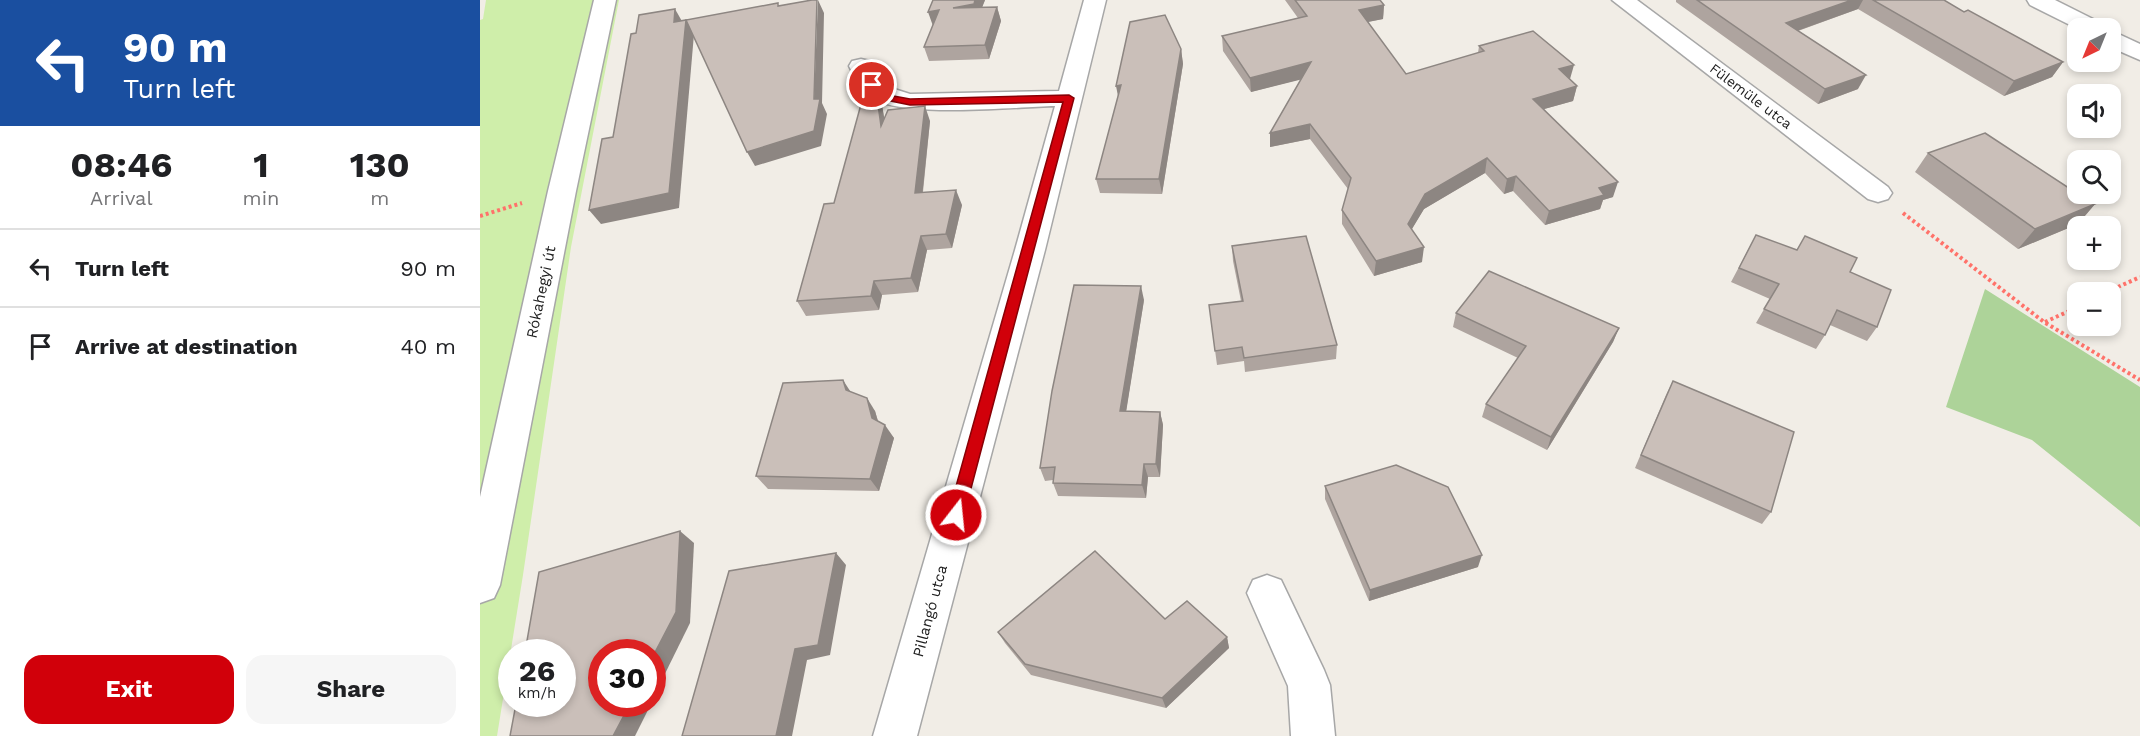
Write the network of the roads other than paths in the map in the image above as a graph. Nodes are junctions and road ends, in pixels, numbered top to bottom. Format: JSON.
{"nodes":[{"id":1,"x":605,"y":0,"type":"edge"},
{"id":2,"x":1095,"y":0,"type":"edge"},
{"id":3,"x":1623,"y":0,"type":"edge"},
{"id":4,"x":2038,"y":0,"type":"edge"},
{"id":5,"x":2073,"y":18,"type":"edge"},
{"id":6,"x":2121,"y":44,"type":"edge"},
{"id":7,"x":2140,"y":53,"type":"edge"},
{"id":8,"x":861,"y":66,"type":"dead end"},
{"id":9,"x":1069,"y":98,"type":"junction"},
{"id":10,"x":1878,"y":193,"type":"road end"},
{"id":11,"x":480,"y":585,"type":"edge"},
{"id":12,"x":1267,"y":593,"type":"dead end"},
{"id":13,"x":895,"y":736,"type":"edge"},
{"id":14,"x":1313,"y":736,"type":"edge"}],
"edges":[{"from":1,"to":11,"type":"street","name":"Rókahegyi út"},
{"from":2,"to":9,"type":"street","name":"Pillangó utca"},
{"from":3,"to":10,"type":"street","name":"Fülemüle utca"},
{"from":4,"to":5,"type":"street"},
{"from":6,"to":7,"type":"street"},
{"from":8,"to":9,"type":"street"},
{"from":9,"to":13,"type":"street","name":"Pillangó utca"},
{"from":12,"to":14,"type":"street"}]}
